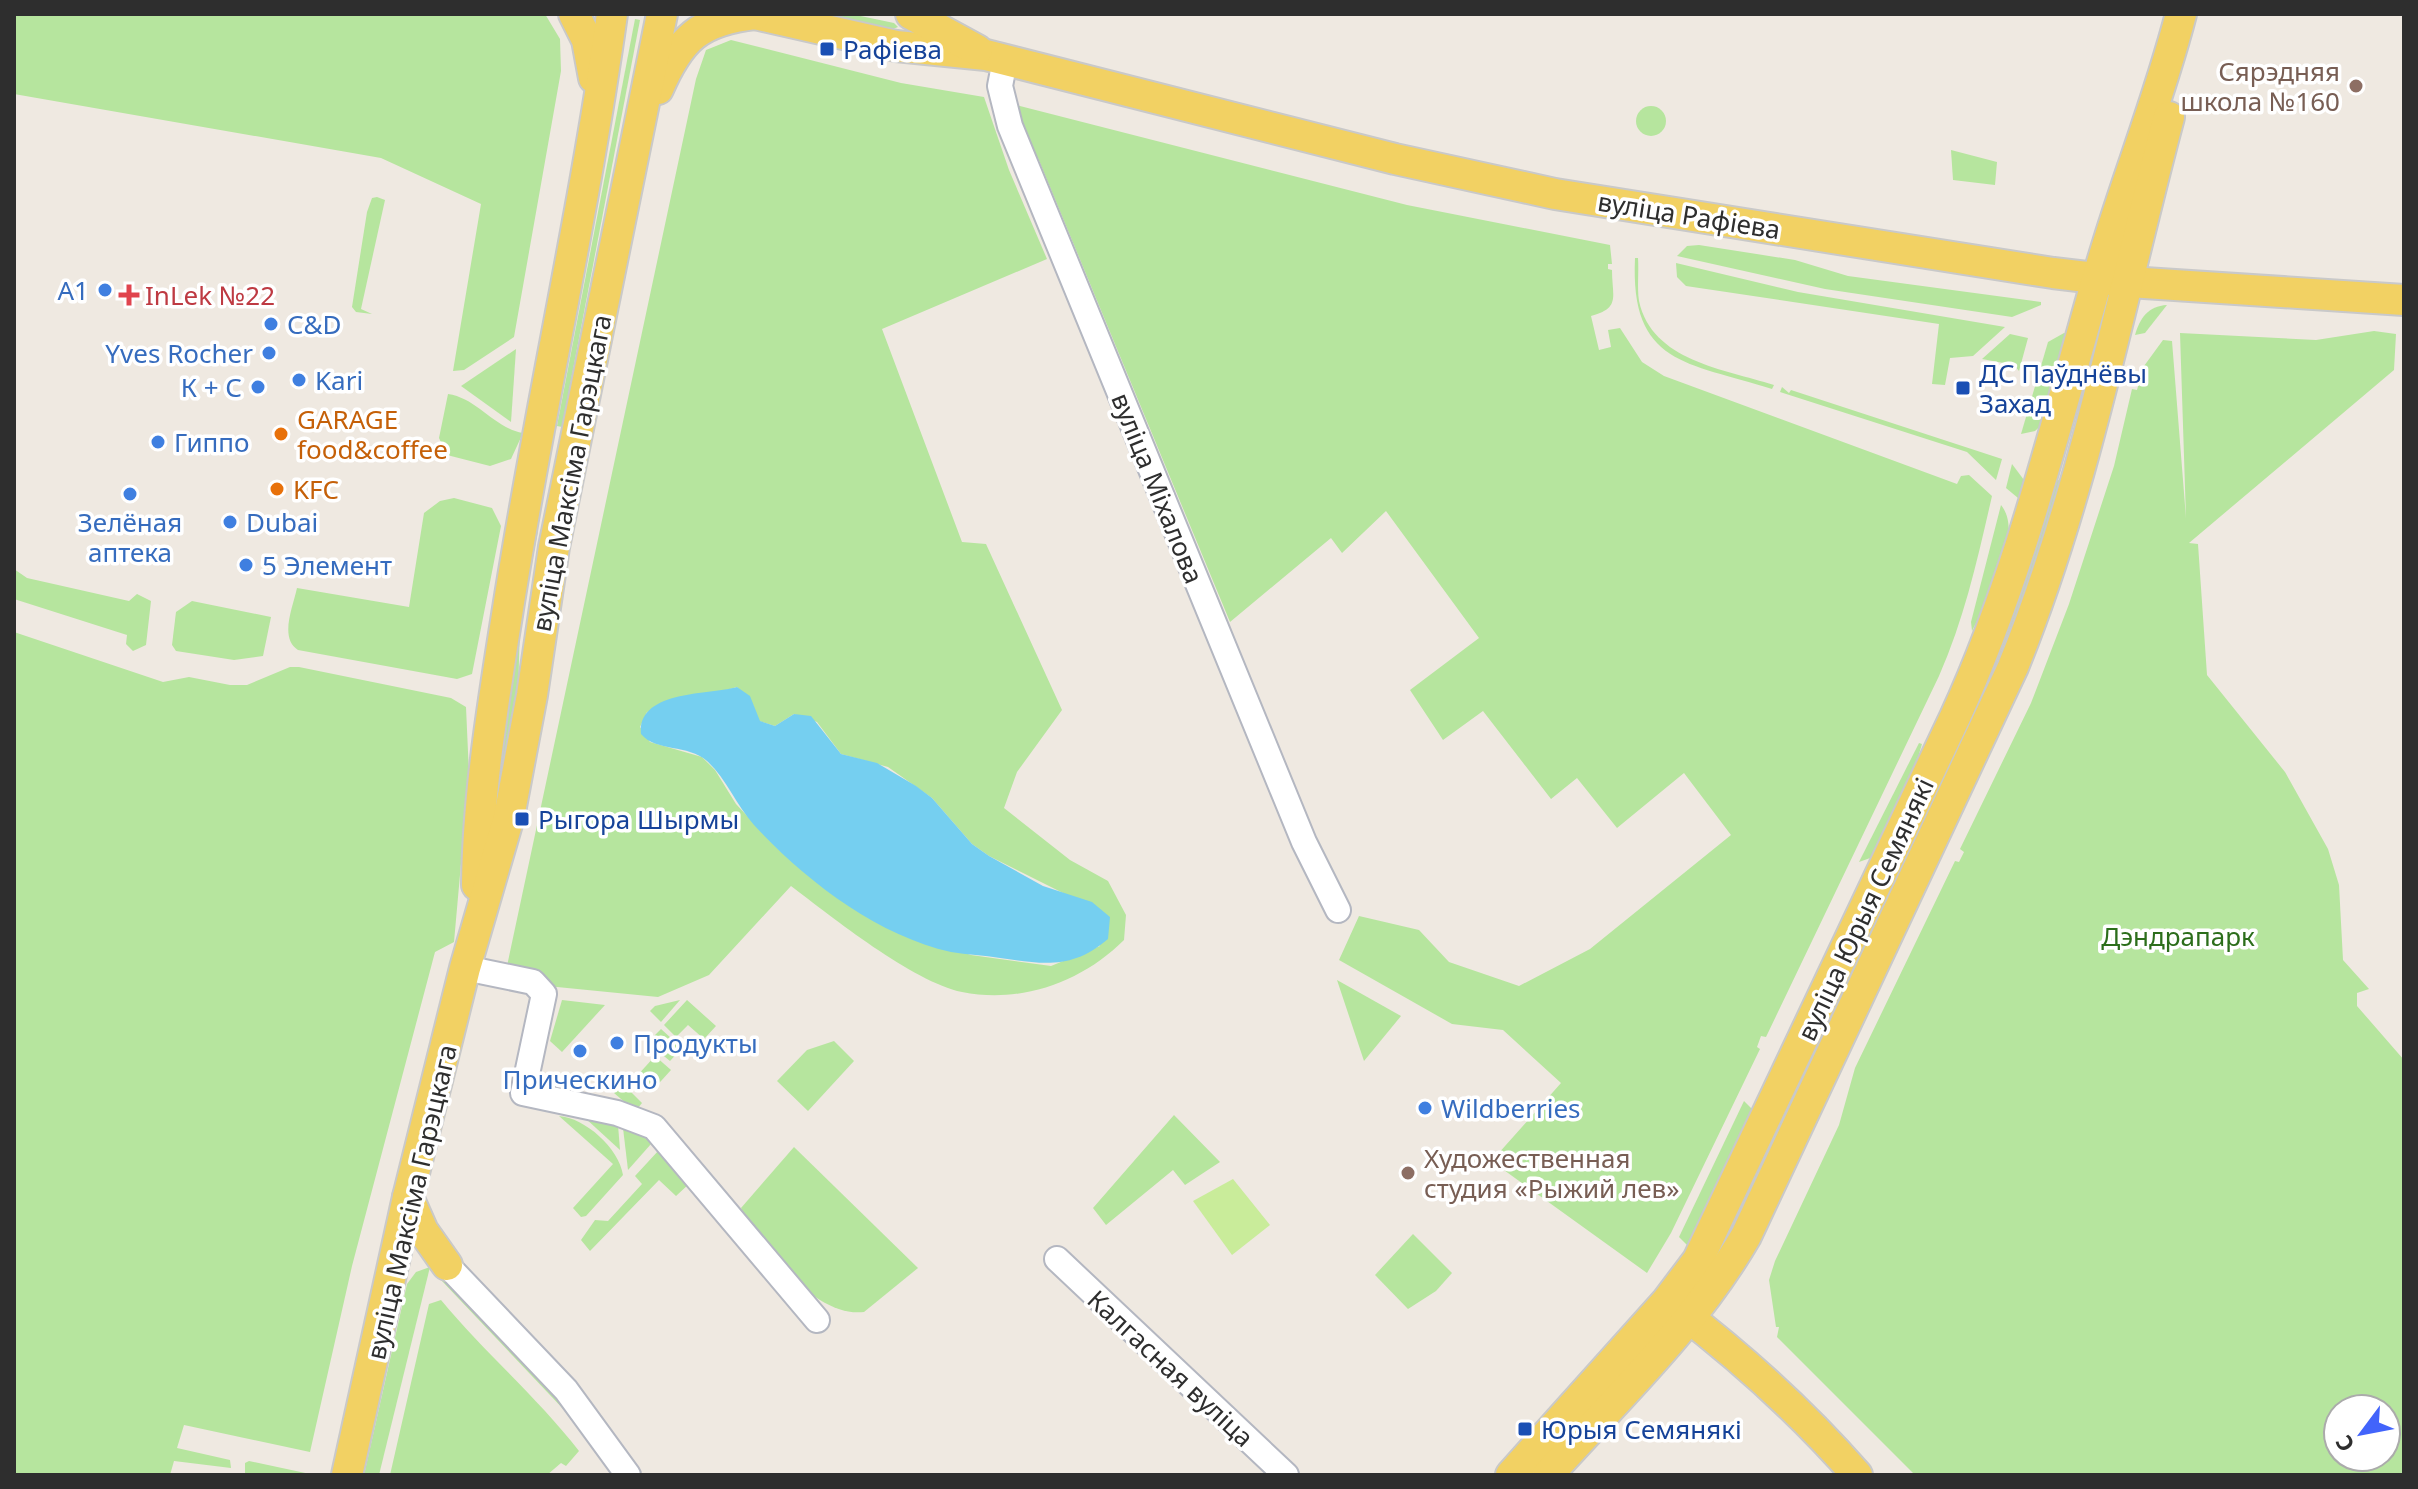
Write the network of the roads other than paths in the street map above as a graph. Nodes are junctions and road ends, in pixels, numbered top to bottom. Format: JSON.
{"nodes":[{"id":1,"x":574,"y":14,"type":"edge"},
{"id":2,"x":612,"y":14,"type":"edge"},
{"id":3,"x":662,"y":14,"type":"edge"},
{"id":4,"x":755,"y":14,"type":"edge"},
{"id":5,"x":911,"y":14,"type":"edge"},
{"id":6,"x":2179,"y":21,"type":"edge"},
{"id":7,"x":995,"y":58,"type":"junction"},
{"id":8,"x":598,"y":116,"type":"junction"},
{"id":9,"x":641,"y":127,"type":"junction"},
{"id":10,"x":2097,"y":278,"type":"junction"},
{"id":11,"x":2129,"y":282,"type":"junction"},
{"id":12,"x":2404,"y":300,"type":"edge"},
{"id":13,"x":528,"y":482,"type":"junction"},
{"id":14,"x":567,"y":489,"type":"junction"},
{"id":15,"x":1338,"y":910,"type":"dead end"},
{"id":16,"x":476,"y":930,"type":"junction"},
{"id":17,"x":465,"y":968,"type":"junction"},
{"id":18,"x":408,"y":1197,"type":"junction"},
{"id":19,"x":1057,"y":1259,"type":"dead end"},
{"id":20,"x":447,"y":1265,"type":"junction"},
{"id":21,"x":391,"y":1281,"type":"junction"},
{"id":22,"x":1678,"y":1310,"type":"junction"},
{"id":23,"x":817,"y":1320,"type":"dead end"},
{"id":24,"x":347,"y":1475,"type":"edge"},
{"id":25,"x":628,"y":1475,"type":"edge"},
{"id":26,"x":1286,"y":1475,"type":"edge"},
{"id":27,"x":1511,"y":1475,"type":"edge"},
{"id":28,"x":1548,"y":1475,"type":"edge"},
{"id":29,"x":1857,"y":1475,"type":"edge"}],
"edges":[{"from":1,"to":8,"type":"main road"},
{"from":2,"to":8,"type":"main road","name":"вуліца Максіма Гарэцкага"},
{"from":3,"to":9,"type":"main road","name":"вуліца Максіма Гарэцкага"},
{"from":4,"to":7,"type":"main road","name":"вуліца Рафіева"},
{"from":4,"to":9,"type":"main road"},
{"from":5,"to":7,"type":"main road","name":"вуліца Рафіева"},
{"from":6,"to":10,"type":"main road","name":"вуліца Юрыя Семянякі"},
{"from":6,"to":11,"type":"main road","name":"вуліца Юрыя Семянякі"},
{"from":7,"to":10,"type":"main road","name":"вуліца Рафіева"},
{"from":7,"to":15,"type":"street","name":"вуліца Міхалова"},
{"from":8,"to":13,"type":"main road","name":"вуліца Максіма Гарэцкага"},
{"from":9,"to":14,"type":"main road","name":"вуліца Максіма Гарэцкага"},
{"from":10,"to":11,"type":"main road","name":"вуліца Рафіева"},
{"from":10,"to":22,"type":"main road","name":"вуліца Юрыя Семянякі"},
{"from":11,"to":12,"type":"main road","name":"вуліца Рафіева"},
{"from":11,"to":22,"type":"main road","name":"вуліца Юрыя Семянякі"},
{"from":13,"to":14,"type":"main road"},
{"from":13,"to":16,"type":"main road","name":"вуліца Максіма Гарэцкага"},
{"from":14,"to":16,"type":"main road","name":"вуліца Максіма Гарэцкага"},
{"from":16,"to":17,"type":"main road","name":"вуліца Максіма Гарэцкага"},
{"from":17,"to":18,"type":"main road","name":"вуліца Максіма Гарэцкага"},
{"from":17,"to":23,"type":"street"},
{"from":18,"to":20,"type":"main road"},
{"from":18,"to":21,"type":"main road","name":"вуліца Максіма Гарэцкага"},
{"from":19,"to":26,"type":"street","name":"Калгасная вуліца"},
{"from":20,"to":21,"type":"main road"},
{"from":20,"to":25,"type":"street"},
{"from":21,"to":24,"type":"main road","name":"вуліца Максіма Гарэцкага"},
{"from":22,"to":27,"type":"main road","name":"вуліца Юрыя Семянякі"},
{"from":22,"to":28,"type":"main road","name":"вуліца Юрыя Семянякі"},
{"from":22,"to":29,"type":"main road"}]}
